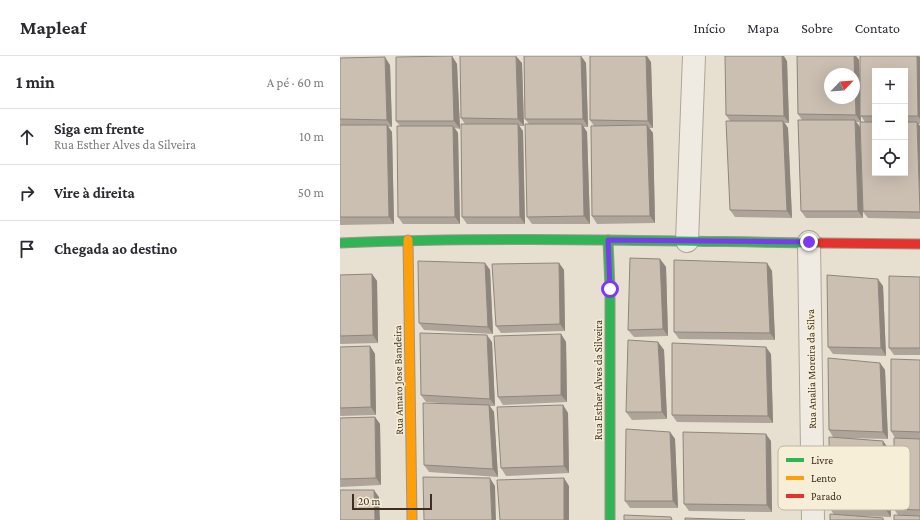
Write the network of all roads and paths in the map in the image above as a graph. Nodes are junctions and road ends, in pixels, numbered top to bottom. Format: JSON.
{"nodes":[{"id":1,"x":694,"y":56,"type":"edge"},
{"id":2,"x":408,"y":240,"type":"junction"},
{"id":3,"x":608,"y":240,"type":"junction"},
{"id":4,"x":687,"y":240,"type":"junction"},
{"id":5,"x":809,"y":242,"type":"junction"},
{"id":6,"x":340,"y":243,"type":"edge"},
{"id":7,"x":920,"y":244,"type":"edge"},
{"id":8,"x":812,"y":446,"type":"edge"},
{"id":9,"x":813,"y":510,"type":"edge"},
{"id":10,"x":412,"y":520,"type":"edge"},
{"id":11,"x":610,"y":520,"type":"edge"},
{"id":12,"x":813,"y":520,"type":"edge"}],
"edges":[{"from":1,"to":4,"type":"street"},
{"from":2,"to":3,"type":"street"},
{"from":2,"to":6,"type":"street"},
{"from":2,"to":10,"type":"street","name":"Rua Amaro Jose Bandeira"},
{"from":3,"to":4,"type":"street"},
{"from":3,"to":11,"type":"street","name":"Rua Esther Alves da Silveira"},
{"from":4,"to":5,"type":"street"},
{"from":5,"to":7,"type":"street"},
{"from":5,"to":8,"type":"street","name":"Rua Analia Moreira da Silva"},
{"from":9,"to":12,"type":"street","name":"Rua Analia Moreira da Silva"}]}
